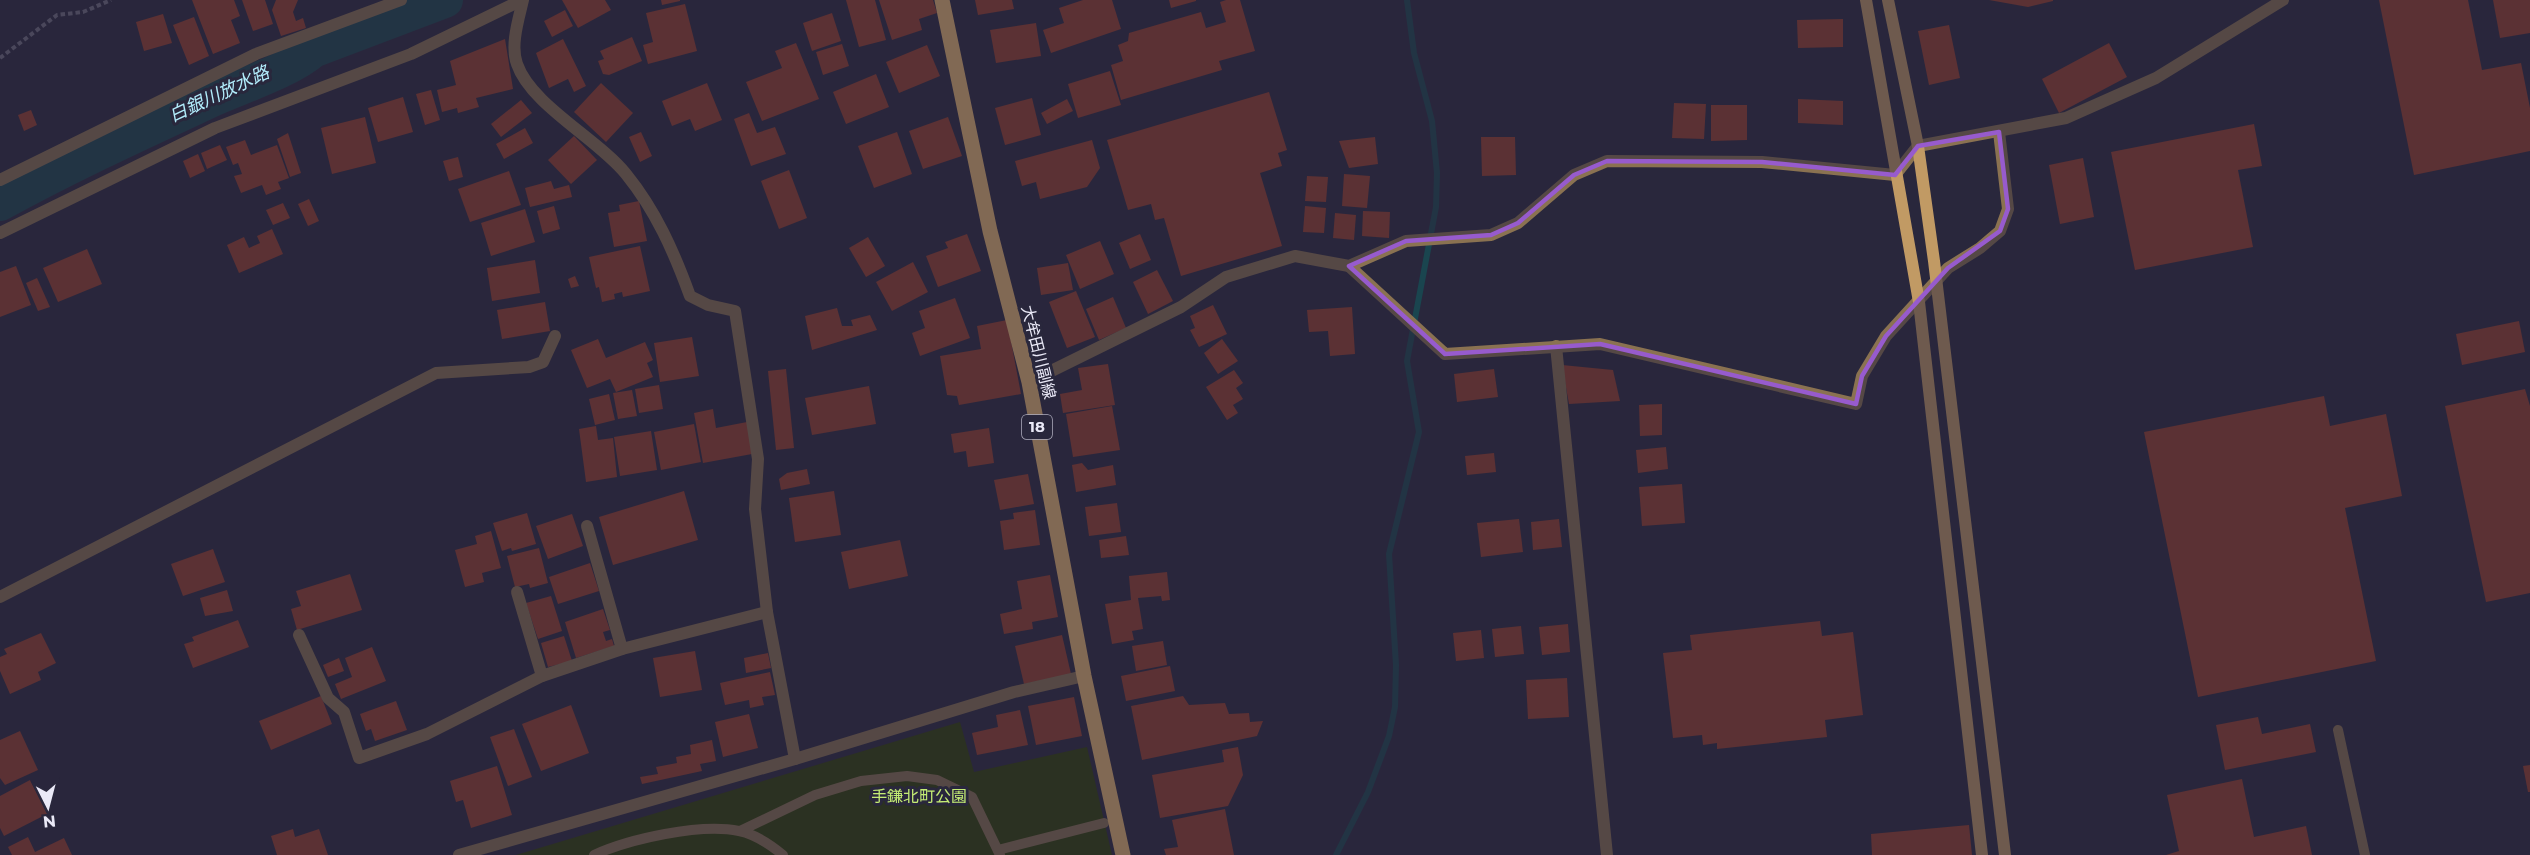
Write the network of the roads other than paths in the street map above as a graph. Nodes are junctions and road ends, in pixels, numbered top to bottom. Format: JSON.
{"nodes":[{"id":1,"x":400,"y":0,"type":"edge"},
{"id":2,"x":523,"y":0,"type":"edge"},
{"id":3,"x":942,"y":0,"type":"edge"},
{"id":4,"x":1866,"y":0,"type":"edge"},
{"id":5,"x":1888,"y":0,"type":"edge"},
{"id":6,"x":2283,"y":0,"type":"edge"},
{"id":7,"x":2000,"y":132,"type":"junction"},
{"id":8,"x":1918,"y":146,"type":"junction"},
{"id":9,"x":1895,"y":175,"type":"junction"},
{"id":10,"x":0,"y":180,"type":"edge"},
{"id":11,"x":0,"y":233,"type":"edge"},
{"id":12,"x":1349,"y":266,"type":"junction"},
{"id":13,"x":1937,"y":282,"type":"junction"},
{"id":14,"x":1919,"y":302,"type":"junction"},
{"id":15,"x":555,"y":336,"type":"dead end"},
{"id":16,"x":1556,"y":346,"type":"junction"},
{"id":17,"x":1029,"y":382,"type":"junction"},
{"id":18,"x":587,"y":526,"type":"dead end"},
{"id":19,"x":517,"y":592,"type":"dead end"},
{"id":20,"x":0,"y":597,"type":"edge"},
{"id":21,"x":767,"y":612,"type":"junction"},
{"id":22,"x":299,"y":635,"type":"dead end"},
{"id":23,"x":622,"y":648,"type":"junction"},
{"id":24,"x":542,"y":676,"type":"junction"},
{"id":25,"x":1084,"y":676,"type":"junction"},
{"id":26,"x":2338,"y":730,"type":"dead end"},
{"id":27,"x":795,"y":759,"type":"junction"},
{"id":28,"x":1104,"y":823,"type":"dead end"},
{"id":29,"x":741,"y":831,"type":"junction"},
{"id":30,"x":999,"y":852,"type":"edge"},
{"id":31,"x":459,"y":855,"type":"edge"},
{"id":32,"x":594,"y":855,"type":"edge"},
{"id":33,"x":783,"y":855,"type":"edge"},
{"id":34,"x":1123,"y":855,"type":"edge"},
{"id":35,"x":1607,"y":855,"type":"edge"},
{"id":36,"x":1983,"y":855,"type":"edge"},
{"id":37,"x":2005,"y":855,"type":"edge"},
{"id":38,"x":2365,"y":855,"type":"edge"}],
"edges":[{"from":1,"to":10,"type":"street"},
{"from":2,"to":11,"type":"street"},
{"from":2,"to":21,"type":"street"},
{"from":3,"to":17,"type":"main road","name":"大牟田川副線","number":"18"},
{"from":4,"to":9,"type":"street"},
{"from":5,"to":8,"type":"street"},
{"from":6,"to":7,"type":"street"},
{"from":7,"to":8,"type":"street"},
{"from":7,"to":13,"type":"street"},
{"from":8,"to":9,"type":"street"},
{"from":8,"to":13,"type":"street"},
{"from":9,"to":12,"type":"street"},
{"from":9,"to":14,"type":"street"},
{"from":12,"to":16,"type":"street"},
{"from":12,"to":17,"type":"street"},
{"from":13,"to":14,"type":"street"},
{"from":13,"to":37,"type":"street"},
{"from":14,"to":16,"type":"street"},
{"from":14,"to":36,"type":"street"},
{"from":15,"to":20,"type":"street"},
{"from":16,"to":35,"type":"street"},
{"from":17,"to":25,"type":"main road","name":"大牟田川副線","number":"18"},
{"from":18,"to":23,"type":"street"},
{"from":19,"to":24,"type":"street"},
{"from":21,"to":23,"type":"street"},
{"from":21,"to":27,"type":"street"},
{"from":22,"to":24,"type":"street"},
{"from":23,"to":24,"type":"street"},
{"from":25,"to":27,"type":"street"},
{"from":25,"to":34,"type":"main road","name":"大牟田川副線","number":"18"},
{"from":26,"to":38,"type":"lane"},
{"from":27,"to":31,"type":"street"},
{"from":28,"to":30,"type":"lane"},
{"from":29,"to":30,"type":"lane"},
{"from":29,"to":32,"type":"lane"},
{"from":29,"to":33,"type":"lane"}]}
